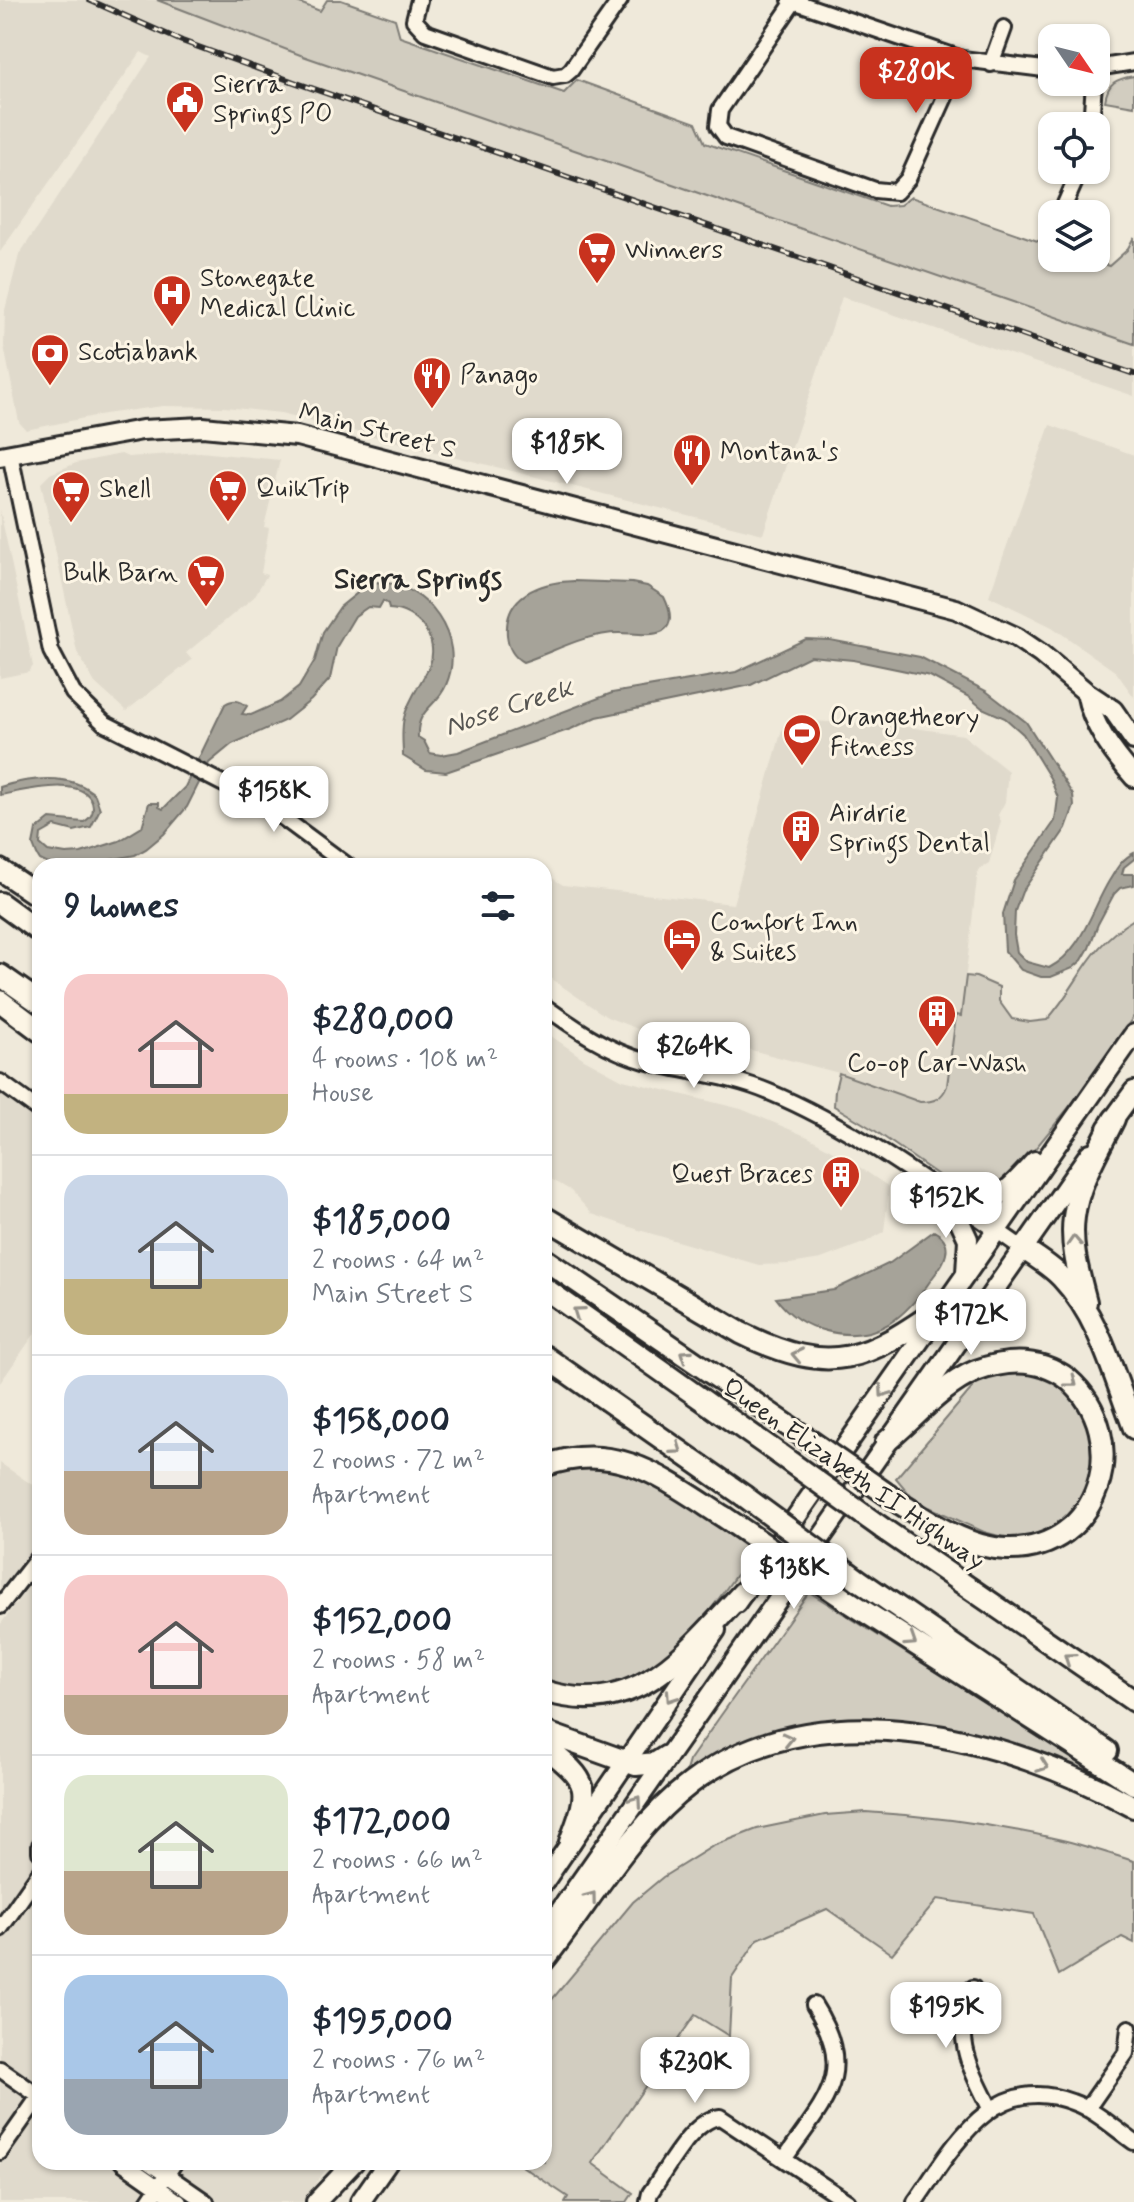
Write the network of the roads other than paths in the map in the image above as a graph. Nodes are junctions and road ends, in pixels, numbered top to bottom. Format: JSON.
{"nodes":[{"id":1,"x":419,"y":0,"type":"edge"},
{"id":2,"x":620,"y":0,"type":"edge"},
{"id":3,"x":793,"y":1,"type":"edge"},
{"id":4,"x":1004,"y":28,"type":"dead end"},
{"id":5,"x":962,"y":59,"type":"junction"},
{"id":6,"x":1134,"y":62,"type":"edge"},
{"id":7,"x":991,"y":64,"type":"junction"},
{"id":8,"x":1110,"y":66,"type":"edge"},
{"id":9,"x":1038,"y":69,"type":"edge"},
{"id":10,"x":5,"y":455,"type":"edge"},
{"id":11,"x":1086,"y":692,"type":"junction"},
{"id":12,"x":1134,"y":740,"type":"edge"},
{"id":13,"x":1134,"y":777,"type":"edge"},
{"id":14,"x":337,"y":858,"type":"edge"},
{"id":15,"x":0,"y":870,"type":"edge"},
{"id":16,"x":0,"y":888,"type":"edge"},
{"id":17,"x":32,"y":892,"type":"edge"},
{"id":18,"x":0,"y":903,"type":"edge"},
{"id":19,"x":32,"y":910,"type":"edge"},
{"id":20,"x":32,"y":926,"type":"edge"},
{"id":21,"x":0,"y":975,"type":"edge"},
{"id":22,"x":32,"y":997,"type":"edge"},
{"id":23,"x":0,"y":1001,"type":"edge"},
{"id":24,"x":552,"y":1012,"type":"edge"},
{"id":25,"x":32,"y":1025,"type":"edge"},
{"id":26,"x":1134,"y":1034,"type":"edge"},
{"id":27,"x":0,"y":1082,"type":"edge"},
{"id":28,"x":1134,"y":1091,"type":"edge"},
{"id":29,"x":32,"y":1105,"type":"edge"},
{"id":30,"x":1114,"y":1119,"type":"junction"},
{"id":31,"x":1073,"y":1122,"type":"junction"},
{"id":32,"x":950,"y":1200,"type":"junction"},
{"id":33,"x":552,"y":1222,"type":"edge"},
{"id":34,"x":997,"y":1230,"type":"junction"},
{"id":35,"x":1022,"y":1248,"type":"junction"},
{"id":36,"x":552,"y":1264,"type":"edge"},
{"id":37,"x":966,"y":1275,"type":"junction"},
{"id":38,"x":552,"y":1294,"type":"edge"},
{"id":39,"x":945,"y":1305,"type":"junction"},
{"id":40,"x":1090,"y":1318,"type":"junction"},
{"id":41,"x":552,"y":1362,"type":"edge"},
{"id":42,"x":1134,"y":1428,"type":"edge"},
{"id":43,"x":886,"y":1442,"type":"junction"},
{"id":44,"x":552,"y":1463,"type":"edge"},
{"id":45,"x":32,"y":1565,"type":"edge"},
{"id":46,"x":743,"y":1592,"type":"junction"},
{"id":47,"x":0,"y":1606,"type":"edge"},
{"id":48,"x":552,"y":1693,"type":"edge"},
{"id":49,"x":1134,"y":1701,"type":"edge"},
{"id":50,"x":552,"y":1735,"type":"edge"},
{"id":51,"x":552,"y":1753,"type":"edge"},
{"id":52,"x":667,"y":1756,"type":"junction"},
{"id":53,"x":626,"y":1762,"type":"junction"},
{"id":54,"x":1134,"y":1769,"type":"edge"},
{"id":55,"x":1134,"y":1784,"type":"edge"},
{"id":56,"x":1134,"y":1807,"type":"edge"},
{"id":57,"x":570,"y":1842,"type":"junction"},
{"id":58,"x":552,"y":1870,"type":"edge"},
{"id":59,"x":32,"y":1883,"type":"edge"},
{"id":60,"x":552,"y":1922,"type":"edge"},
{"id":61,"x":0,"y":1929,"type":"edge"},
{"id":62,"x":552,"y":1950,"type":"edge"},
{"id":63,"x":973,"y":1988,"type":"dead end"},
{"id":64,"x":814,"y":2005,"type":"dead end"},
{"id":65,"x":1129,"y":2028,"type":"dead end"},
{"id":66,"x":0,"y":2069,"type":"edge"},
{"id":67,"x":32,"y":2091,"type":"edge"},
{"id":68,"x":32,"y":2107,"type":"edge"},
{"id":69,"x":990,"y":2108,"type":"junction"},
{"id":70,"x":1087,"y":2109,"type":"junction"},
{"id":71,"x":1134,"y":2142,"type":"edge"},
{"id":72,"x":0,"y":2152,"type":"edge"},
{"id":73,"x":785,"y":2158,"type":"junction"},
{"id":74,"x":139,"y":2170,"type":"edge"},
{"id":75,"x":154,"y":2170,"type":"edge"},
{"id":76,"x":170,"y":2170,"type":"edge"},
{"id":77,"x":347,"y":2170,"type":"edge"},
{"id":78,"x":349,"y":2170,"type":"edge"},
{"id":79,"x":382,"y":2170,"type":"edge"},
{"id":80,"x":162,"y":2181,"type":"junction"},
{"id":81,"x":148,"y":2202,"type":"edge"},
{"id":82,"x":179,"y":2202,"type":"edge"},
{"id":83,"x":206,"y":2202,"type":"edge"},
{"id":84,"x":316,"y":2202,"type":"edge"},
{"id":85,"x":327,"y":2202,"type":"edge"},
{"id":86,"x":360,"y":2202,"type":"edge"},
{"id":87,"x":648,"y":2202,"type":"edge"},
{"id":88,"x":848,"y":2202,"type":"edge"},
{"id":89,"x":915,"y":2202,"type":"edge"}],
"edges":[{"from":1,"to":2,"type":"street"},
{"from":3,"to":5,"type":"street"},
{"from":3,"to":5,"type":"street"},
{"from":4,"to":7,"type":"street"},
{"from":5,"to":7,"type":"street"},
{"from":6,"to":8,"type":"street"},
{"from":7,"to":9,"type":"street"},
{"from":10,"to":11,"type":"main road","name":"Main Street S"},
{"from":10,"to":14,"type":"street"},
{"from":11,"to":12,"type":"main road","name":"Main Street S"},
{"from":11,"to":13,"type":"main road"},
{"from":15,"to":17,"type":"highway"},
{"from":16,"to":19,"type":"highway"},
{"from":18,"to":20,"type":"highway"},
{"from":21,"to":22,"type":"highway"},
{"from":23,"to":25,"type":"highway"},
{"from":24,"to":32,"type":"street"},
{"from":26,"to":31,"type":"main road"},
{"from":27,"to":29,"type":"street"},
{"from":28,"to":30,"type":"main road"},
{"from":30,"to":35,"type":"main road"},
{"from":40,"to":30,"type":"highway","one_way":true},
{"from":31,"to":32,"type":"main road"},
{"from":31,"to":34,"type":"main road"},
{"from":32,"to":34,"type":"street"},
{"from":32,"to":37,"type":"main road"},
{"from":39,"to":33,"type":"highway","one_way":true},
{"from":34,"to":35,"type":"street"},
{"from":34,"to":37,"type":"main road"},
{"from":35,"to":40,"type":"highway"},
{"from":35,"to":43,"type":"main road"},
{"from":43,"to":36,"type":"highway","one_way":true,"bridge":true},
{"from":37,"to":39,"type":"main road"},
{"from":49,"to":38,"type":"highway","name":"Queen Elizabeth II Highway","one_way":true,"bridge":true},
{"from":39,"to":46,"type":"main road","one_way":true},
{"from":40,"to":42,"type":"highway"},
{"from":41,"to":54,"type":"highway","one_way":true,"bridge":true},
{"from":43,"to":52,"type":"main road"},
{"from":44,"to":55,"type":"highway","one_way":true,"bridge":true},
{"from":45,"to":47,"type":"street"},
{"from":46,"to":48,"type":"highway"},
{"from":46,"to":53,"type":"main road","one_way":true},
{"from":50,"to":53,"type":"highway"},
{"from":51,"to":57,"type":"highway"},
{"from":52,"to":53,"type":"highway"},
{"from":60,"to":52,"type":"main road","one_way":true},
{"from":53,"to":57,"type":"main road"},
{"from":62,"to":56,"type":"highway","one_way":true},
{"from":57,"to":58,"type":"main road"},
{"from":59,"to":61,"type":"street"},
{"from":63,"to":69,"type":"street"},
{"from":64,"to":73,"type":"street"},
{"from":65,"to":70,"type":"street"},
{"from":66,"to":67,"type":"street"},
{"from":68,"to":72,"type":"street"},
{"from":69,"to":70,"type":"street"},
{"from":69,"to":89,"type":"street"},
{"from":70,"to":71,"type":"street"},
{"from":73,"to":87,"type":"street"},
{"from":73,"to":88,"type":"street"},
{"from":74,"to":80,"type":"street"},
{"from":75,"to":80,"type":"street"},
{"from":76,"to":80,"type":"street"},
{"from":77,"to":84,"type":"main road"},
{"from":78,"to":85,"type":"main road"},
{"from":79,"to":86,"type":"main road"},
{"from":80,"to":81,"type":"street"},
{"from":80,"to":82,"type":"street"},
{"from":80,"to":83,"type":"street"}]}
